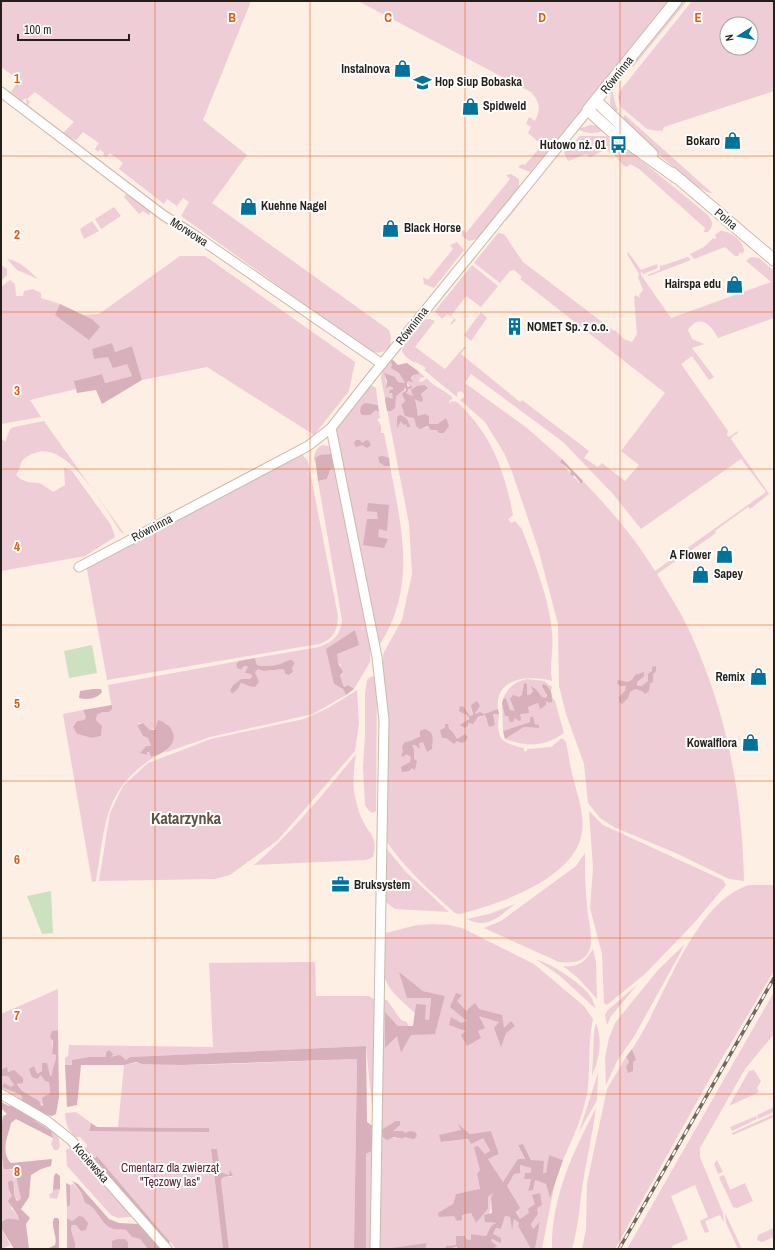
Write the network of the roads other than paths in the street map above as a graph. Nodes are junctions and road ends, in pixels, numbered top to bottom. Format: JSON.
{"nodes":[{"id":1,"x":676,"y":1,"type":"edge"},
{"id":2,"x":1,"y":92,"type":"edge"},
{"id":3,"x":596,"y":101,"type":"junction"},
{"id":4,"x":588,"y":110,"type":"junction"},
{"id":5,"x":677,"y":178,"type":"junction"},
{"id":6,"x":774,"y":260,"type":"edge"},
{"id":7,"x":382,"y":364,"type":"junction"},
{"id":8,"x":331,"y":428,"type":"junction"},
{"id":9,"x":79,"y":567,"type":"dead end"},
{"id":10,"x":1,"y":1094,"type":"edge"},
{"id":11,"x":167,"y":1249,"type":"edge"},
{"id":12,"x":375,"y":1249,"type":"edge"}],
"edges":[{"from":1,"to":3,"type":"street","name":"Równinna"},
{"from":2,"to":7,"type":"street","name":"Morwowa"},
{"from":3,"to":4,"type":"street","name":"Równinna"},
{"from":3,"to":5,"type":"street","name":"Polna"},
{"from":4,"to":5,"type":"street","name":"Polna"},
{"from":4,"to":7,"type":"street","name":"Równinna"},
{"from":5,"to":6,"type":"street","name":"Polna"},
{"from":7,"to":8,"type":"street","name":"Równinna"},
{"from":8,"to":9,"type":"street","name":"Równinna"},
{"from":8,"to":12,"type":"street"},
{"from":10,"to":11,"type":"street","name":"Kociewska"}]}
